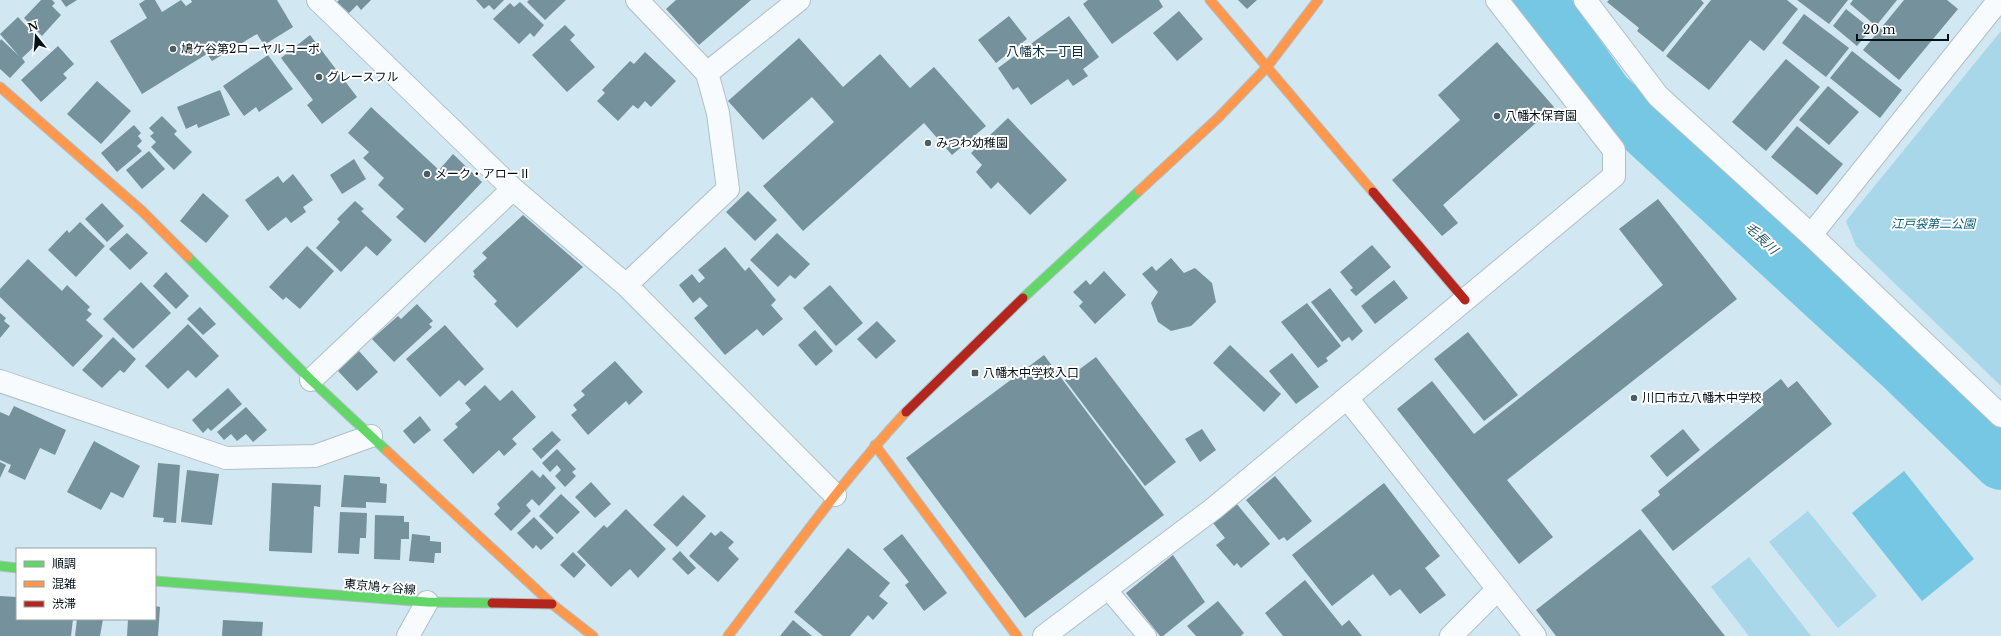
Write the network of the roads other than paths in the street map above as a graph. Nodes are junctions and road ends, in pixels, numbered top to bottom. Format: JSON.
{"nodes":[{"id":1,"x":318,"y":0,"type":"edge"},
{"id":2,"x":637,"y":0,"type":"edge"},
{"id":3,"x":798,"y":0,"type":"edge"},
{"id":4,"x":1210,"y":0,"type":"edge"},
{"id":5,"x":1318,"y":0,"type":"edge"},
{"id":6,"x":1497,"y":0,"type":"edge"},
{"id":7,"x":1585,"y":0,"type":"edge"},
{"id":8,"x":1999,"y":0,"type":"edge"},
{"id":9,"x":1267,"y":67,"type":"junction"},
{"id":10,"x":707,"y":73,"type":"junction"},
{"id":11,"x":0,"y":87,"type":"edge"},
{"id":12,"x":513,"y":189,"type":"junction"},
{"id":13,"x":1811,"y":235,"type":"junction"},
{"id":14,"x":626,"y":285,"type":"junction"},
{"id":15,"x":1466,"y":300,"type":"junction"},
{"id":16,"x":311,"y":380,"type":"junction"},
{"id":17,"x":0,"y":381,"type":"edge"},
{"id":18,"x":1347,"y":398,"type":"junction"},
{"id":19,"x":2001,"y":416,"type":"edge"},
{"id":20,"x":371,"y":436,"type":"junction"},
{"id":21,"x":875,"y":445,"type":"junction"},
{"id":22,"x":835,"y":495,"type":"junction"},
{"id":23,"x":0,"y":566,"type":"edge"},
{"id":24,"x":16,"y":568,"type":"edge"},
{"id":25,"x":156,"y":580,"type":"edge"},
{"id":26,"x":1107,"y":589,"type":"junction"},
{"id":27,"x":1498,"y":589,"type":"junction"},
{"id":28,"x":427,"y":602,"type":"junction"},
{"id":29,"x":552,"y":604,"type":"junction"},
{"id":30,"x":408,"y":636,"type":"edge"},
{"id":31,"x":593,"y":636,"type":"edge"},
{"id":32,"x":728,"y":636,"type":"edge"},
{"id":33,"x":1017,"y":636,"type":"edge"},
{"id":34,"x":1044,"y":636,"type":"edge"},
{"id":35,"x":1148,"y":636,"type":"edge"},
{"id":36,"x":1451,"y":636,"type":"edge"},
{"id":37,"x":1535,"y":636,"type":"edge"}],
"edges":[{"from":1,"to":12,"type":"street"},
{"from":2,"to":10,"type":"street"},
{"from":3,"to":10,"type":"street"},
{"from":4,"to":9,"type":"street"},
{"from":5,"to":9,"type":"street"},
{"from":6,"to":15,"type":"street"},
{"from":7,"to":13,"type":"street"},
{"from":8,"to":13,"type":"street"},
{"from":9,"to":15,"type":"street"},
{"from":9,"to":21,"type":"street"},
{"from":10,"to":14,"type":"street"},
{"from":11,"to":16,"type":"street"},
{"from":12,"to":14,"type":"street"},
{"from":12,"to":16,"type":"street"},
{"from":13,"to":19,"type":"street"},
{"from":14,"to":22,"type":"street"},
{"from":15,"to":18,"type":"street"},
{"from":16,"to":20,"type":"street"},
{"from":17,"to":20,"type":"street"},
{"from":18,"to":26,"type":"street"},
{"from":18,"to":27,"type":"street"},
{"from":20,"to":29,"type":"street"},
{"from":21,"to":22,"type":"street"},
{"from":21,"to":33,"type":"street"},
{"from":22,"to":32,"type":"street"},
{"from":23,"to":24,"type":"street"},
{"from":25,"to":28,"type":"street","name":"東京鳩ヶ谷線"},
{"from":26,"to":34,"type":"street"},
{"from":26,"to":35,"type":"lane"},
{"from":27,"to":36,"type":"street"},
{"from":27,"to":37,"type":"street"},
{"from":28,"to":29,"type":"street","name":"東京鳩ヶ谷線"},
{"from":28,"to":30,"type":"street"},
{"from":29,"to":31,"type":"street"}]}
